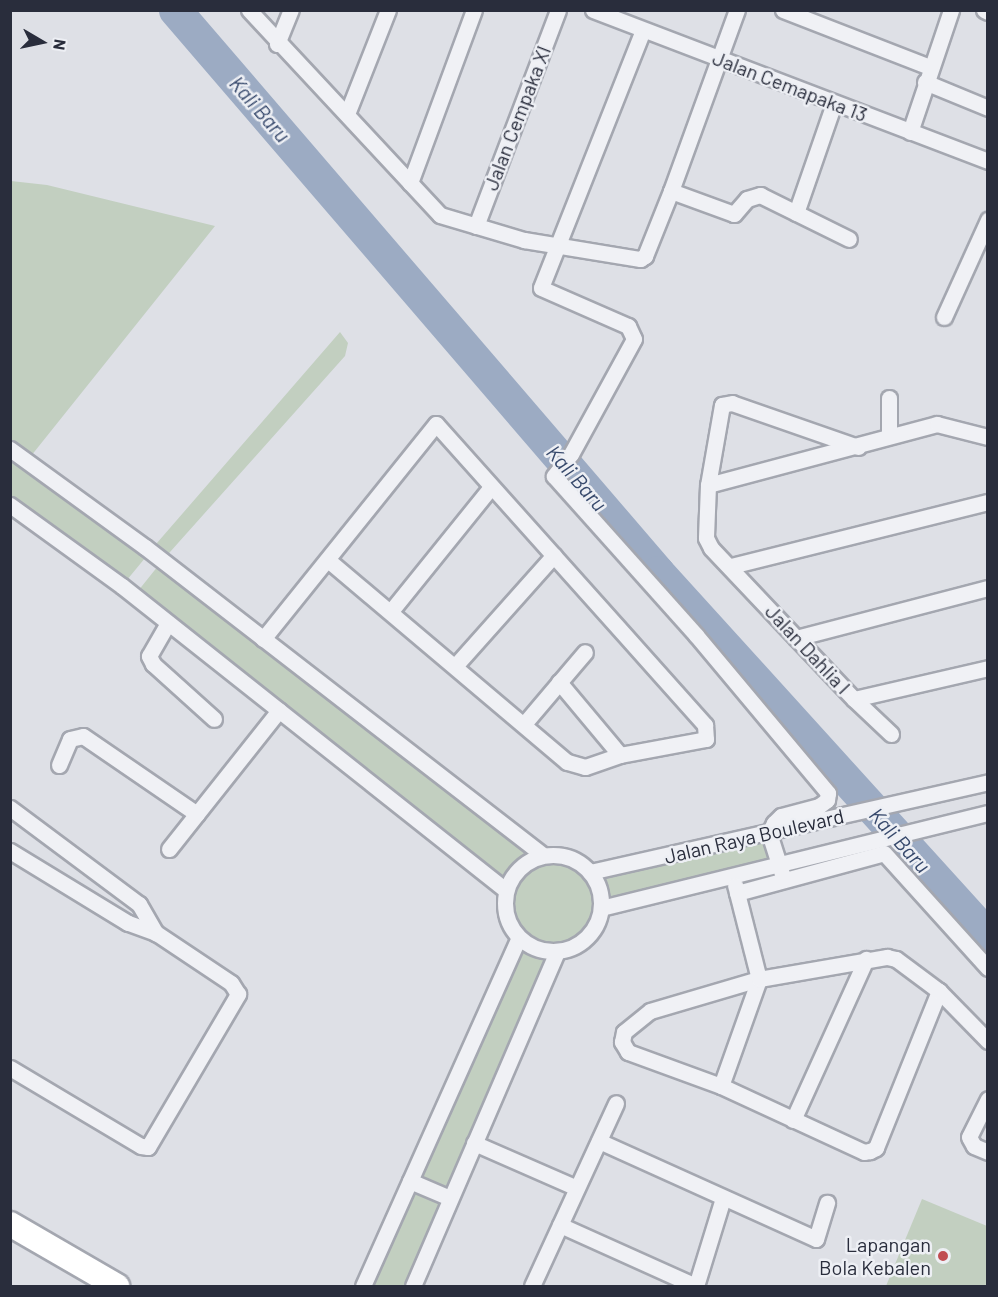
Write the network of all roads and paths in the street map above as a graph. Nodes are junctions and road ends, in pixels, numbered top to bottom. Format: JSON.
{"nodes":[{"id":1,"x":249,"y":10,"type":"edge"},
{"id":2,"x":291,"y":10,"type":"edge"},
{"id":3,"x":388,"y":10,"type":"edge"},
{"id":4,"x":474,"y":10,"type":"edge"},
{"id":5,"x":558,"y":10,"type":"edge"},
{"id":6,"x":592,"y":10,"type":"edge"},
{"id":7,"x":737,"y":10,"type":"edge"},
{"id":8,"x":783,"y":10,"type":"edge"},
{"id":9,"x":951,"y":10,"type":"edge"},
{"id":10,"x":643,"y":30,"type":"junction"},
{"id":11,"x":276,"y":44,"type":"junction"},
{"id":12,"x":718,"y":58,"type":"junction"},
{"id":13,"x":930,"y":67,"type":"junction"},
{"id":14,"x":926,"y":82,"type":"junction"},
{"id":15,"x":834,"y":102,"type":"junction"},
{"id":16,"x":987,"y":108,"type":"edge"},
{"id":17,"x":347,"y":114,"type":"junction"},
{"id":18,"x":910,"y":132,"type":"junction"},
{"id":19,"x":987,"y":161,"type":"edge"},
{"id":20,"x":410,"y":183,"type":"junction"},
{"id":21,"x":671,"y":190,"type":"junction"},
{"id":22,"x":796,"y":213,"type":"junction"},
{"id":23,"x":987,"y":219,"type":"edge"},
{"id":24,"x":476,"y":226,"type":"junction"},
{"id":25,"x":849,"y":239,"type":"dead end"},
{"id":26,"x":556,"y":242,"type":"junction"},
{"id":27,"x":944,"y":316,"type":"dead end"},
{"id":28,"x":889,"y":398,"type":"dead end"},
{"id":29,"x":889,"y":436,"type":"junction"},
{"id":30,"x":987,"y":437,"type":"edge"},
{"id":31,"x":858,"y":447,"type":"junction"},
{"id":32,"x":10,"y":449,"type":"edge"},
{"id":33,"x":708,"y":485,"type":"junction"},
{"id":34,"x":491,"y":488,"type":"junction"},
{"id":35,"x":987,"y":502,"type":"edge"},
{"id":36,"x":10,"y":505,"type":"edge"},
{"id":37,"x":554,"y":555,"type":"junction"},
{"id":38,"x":328,"y":560,"type":"junction"},
{"id":39,"x":731,"y":566,"type":"junction"},
{"id":40,"x":987,"y":588,"type":"edge"},
{"id":41,"x":391,"y":611,"type":"junction"},
{"id":42,"x":168,"y":623,"type":"junction"},
{"id":43,"x":796,"y":638,"type":"junction"},
{"id":44,"x":263,"y":639,"type":"junction"},
{"id":45,"x":585,"y":652,"type":"dead end"},
{"id":46,"x":456,"y":665,"type":"junction"},
{"id":47,"x":987,"y":668,"type":"edge"},
{"id":48,"x":559,"y":681,"type":"junction"},
{"id":49,"x":854,"y":699,"type":"junction"},
{"id":50,"x":279,"y":710,"type":"junction"},
{"id":51,"x":214,"y":719,"type":"dead end"},
{"id":52,"x":524,"y":724,"type":"junction"},
{"id":53,"x":891,"y":734,"type":"dead end"},
{"id":54,"x":620,"y":755,"type":"junction"},
{"id":55,"x":59,"y":765,"type":"dead end"},
{"id":56,"x":987,"y":782,"type":"edge"},
{"id":57,"x":10,"y":808,"type":"edge"},
{"id":58,"x":987,"y":813,"type":"edge"},
{"id":59,"x":197,"y":814,"type":"junction"},
{"id":60,"x":769,"y":833,"type":"junction"},
{"id":61,"x":169,"y":849,"type":"dead end"},
{"id":62,"x":10,"y":851,"type":"edge"},
{"id":63,"x":543,"y":855,"type":"junction"},
{"id":64,"x":778,"y":862,"type":"junction"},
{"id":65,"x":82,"y":865,"type":"junction"},
{"id":66,"x":590,"y":872,"type":"junction"},
{"id":67,"x":732,"y":874,"type":"junction"},
{"id":68,"x":784,"y":880,"type":"junction"},
{"id":69,"x":69,"y":888,"type":"junction"},
{"id":70,"x":506,"y":890,"type":"junction"},
{"id":71,"x":737,"y":893,"type":"junction"},
{"id":72,"x":601,"y":908,"type":"junction"},
{"id":73,"x":156,"y":933,"type":"junction"},
{"id":74,"x":519,"y":938,"type":"junction"},
{"id":75,"x":557,"y":952,"type":"junction"},
{"id":76,"x":866,"y":959,"type":"junction"},
{"id":77,"x":987,"y":968,"type":"edge"},
{"id":78,"x":759,"y":979,"type":"junction"},
{"id":79,"x":939,"y":991,"type":"junction"},
{"id":80,"x":987,"y":1041,"type":"edge"},
{"id":81,"x":10,"y":1068,"type":"edge"},
{"id":82,"x":721,"y":1086,"type":"junction"},
{"id":83,"x":987,"y":1099,"type":"edge"},
{"id":84,"x":616,"y":1103,"type":"dead end"},
{"id":85,"x":793,"y":1119,"type":"junction"},
{"id":86,"x":599,"y":1141,"type":"junction"},
{"id":87,"x":474,"y":1143,"type":"junction"},
{"id":88,"x":987,"y":1152,"type":"edge"},
{"id":89,"x":410,"y":1181,"type":"junction"},
{"id":90,"x":577,"y":1188,"type":"junction"},
{"id":91,"x":450,"y":1198,"type":"junction"},
{"id":92,"x":723,"y":1198,"type":"junction"},
{"id":93,"x":827,"y":1203,"type":"dead end"},
{"id":94,"x":10,"y":1224,"type":"edge"},
{"id":95,"x":560,"y":1226,"type":"junction"},
{"id":96,"x":117,"y":1287,"type":"edge"},
{"id":97,"x":363,"y":1287,"type":"edge"},
{"id":98,"x":413,"y":1287,"type":"edge"},
{"id":99,"x":532,"y":1287,"type":"edge"},
{"id":100,"x":696,"y":1287,"type":"edge"}],
"edges":[{"from":1,"to":11,"type":"street"},
{"from":2,"to":11,"type":"street"},
{"from":3,"to":17,"type":"street"},
{"from":4,"to":20,"type":"street"},
{"from":5,"to":24,"type":"street","name":"Jalan Cempaka XI"},
{"from":6,"to":10,"type":"street","name":"Jalan Cemapaka 13"},
{"from":7,"to":12,"type":"street"},
{"from":8,"to":13,"type":"street"},
{"from":9,"to":13,"type":"street"},
{"from":10,"to":12,"type":"street","name":"Jalan Cemapaka 13"},
{"from":10,"to":26,"type":"street"},
{"from":11,"to":17,"type":"street"},
{"from":12,"to":15,"type":"street","name":"Jalan Cemapaka 13"},
{"from":12,"to":21,"type":"street"},
{"from":13,"to":14,"type":"street"},
{"from":14,"to":16,"type":"street"},
{"from":14,"to":18,"type":"street"},
{"from":15,"to":18,"type":"street","name":"Jalan Cemapaka 13"},
{"from":15,"to":22,"type":"street"},
{"from":17,"to":20,"type":"street"},
{"from":18,"to":19,"type":"street","name":"Jalan Cemapaka 13"},
{"from":20,"to":24,"type":"street"},
{"from":21,"to":22,"type":"street"},
{"from":21,"to":26,"type":"street"},
{"from":22,"to":25,"type":"street"},
{"from":23,"to":27,"type":"street"},
{"from":24,"to":26,"type":"street"},
{"from":26,"to":60,"type":"street"},
{"from":28,"to":29,"type":"street"},
{"from":29,"to":30,"type":"street"},
{"from":29,"to":31,"type":"street"},
{"from":31,"to":33,"type":"street"},
{"from":31,"to":33,"type":"street","name":"Jalan Dahlia I"},
{"from":32,"to":44,"type":"street"},
{"from":33,"to":39,"type":"street","name":"Jalan Dahlia I"},
{"from":34,"to":37,"type":"street"},
{"from":34,"to":38,"type":"street"},
{"from":34,"to":41,"type":"street"},
{"from":35,"to":39,"type":"street"},
{"from":36,"to":42,"type":"street"},
{"from":37,"to":46,"type":"street"},
{"from":37,"to":54,"type":"street"},
{"from":38,"to":41,"type":"street"},
{"from":38,"to":44,"type":"street"},
{"from":39,"to":43,"type":"street","name":"Jalan Dahlia I"},
{"from":40,"to":43,"type":"street"},
{"from":41,"to":46,"type":"street"},
{"from":42,"to":50,"type":"street"},
{"from":42,"to":51,"type":"street"},
{"from":43,"to":49,"type":"street","name":"Jalan Dahlia I"},
{"from":44,"to":63,"type":"street"},
{"from":45,"to":48,"type":"street"},
{"from":46,"to":52,"type":"street"},
{"from":47,"to":49,"type":"street","name":"Jalan Dahlia I"},
{"from":48,"to":52,"type":"street"},
{"from":48,"to":54,"type":"street"},
{"from":49,"to":53,"type":"street"},
{"from":50,"to":59,"type":"street"},
{"from":50,"to":70,"type":"street"},
{"from":52,"to":54,"type":"street"},
{"from":55,"to":59,"type":"street"},
{"from":56,"to":60,"type":"street","name":"Jalan Raya Boulevard"},
{"from":57,"to":65,"type":"street"},
{"from":58,"to":64,"type":"street","name":"Jalan Raya Boulevard"},
{"from":59,"to":61,"type":"street"},
{"from":60,"to":64,"type":"street"},
{"from":60,"to":66,"type":"street","name":"Jalan Raya Boulevard"},
{"from":62,"to":69,"type":"street"},
{"from":63,"to":66,"type":"street"},
{"from":63,"to":70,"type":"street"},
{"from":64,"to":67,"type":"street","name":"Jalan Raya Boulevard"},
{"from":64,"to":68,"type":"street"},
{"from":65,"to":69,"type":"street"},
{"from":65,"to":73,"type":"street"},
{"from":66,"to":72,"type":"street"},
{"from":67,"to":71,"type":"street"},
{"from":67,"to":72,"type":"street","name":"Jalan Raya Boulevard"},
{"from":68,"to":71,"type":"street"},
{"from":68,"to":77,"type":"street"},
{"from":69,"to":73,"type":"street"},
{"from":70,"to":74,"type":"street"},
{"from":71,"to":78,"type":"street"},
{"from":72,"to":75,"type":"street"},
{"from":73,"to":81,"type":"street"},
{"from":74,"to":75,"type":"street"},
{"from":74,"to":89,"type":"street"},
{"from":75,"to":87,"type":"street"},
{"from":76,"to":78,"type":"street"},
{"from":76,"to":79,"type":"street"},
{"from":76,"to":85,"type":"street"},
{"from":78,"to":82,"type":"street"},
{"from":78,"to":82,"type":"street"},
{"from":79,"to":80,"type":"street"},
{"from":79,"to":85,"type":"street"},
{"from":82,"to":85,"type":"street"},
{"from":83,"to":88,"type":"street"},
{"from":84,"to":86,"type":"street"},
{"from":86,"to":90,"type":"street"},
{"from":86,"to":92,"type":"street"},
{"from":87,"to":90,"type":"street"},
{"from":87,"to":91,"type":"street"},
{"from":89,"to":91,"type":"street"},
{"from":89,"to":97,"type":"street"},
{"from":90,"to":95,"type":"street"},
{"from":91,"to":98,"type":"street"},
{"from":92,"to":93,"type":"street"},
{"from":92,"to":100,"type":"street"},
{"from":94,"to":96,"type":"main road"},
{"from":95,"to":99,"type":"street"},
{"from":95,"to":100,"type":"street"}]}
